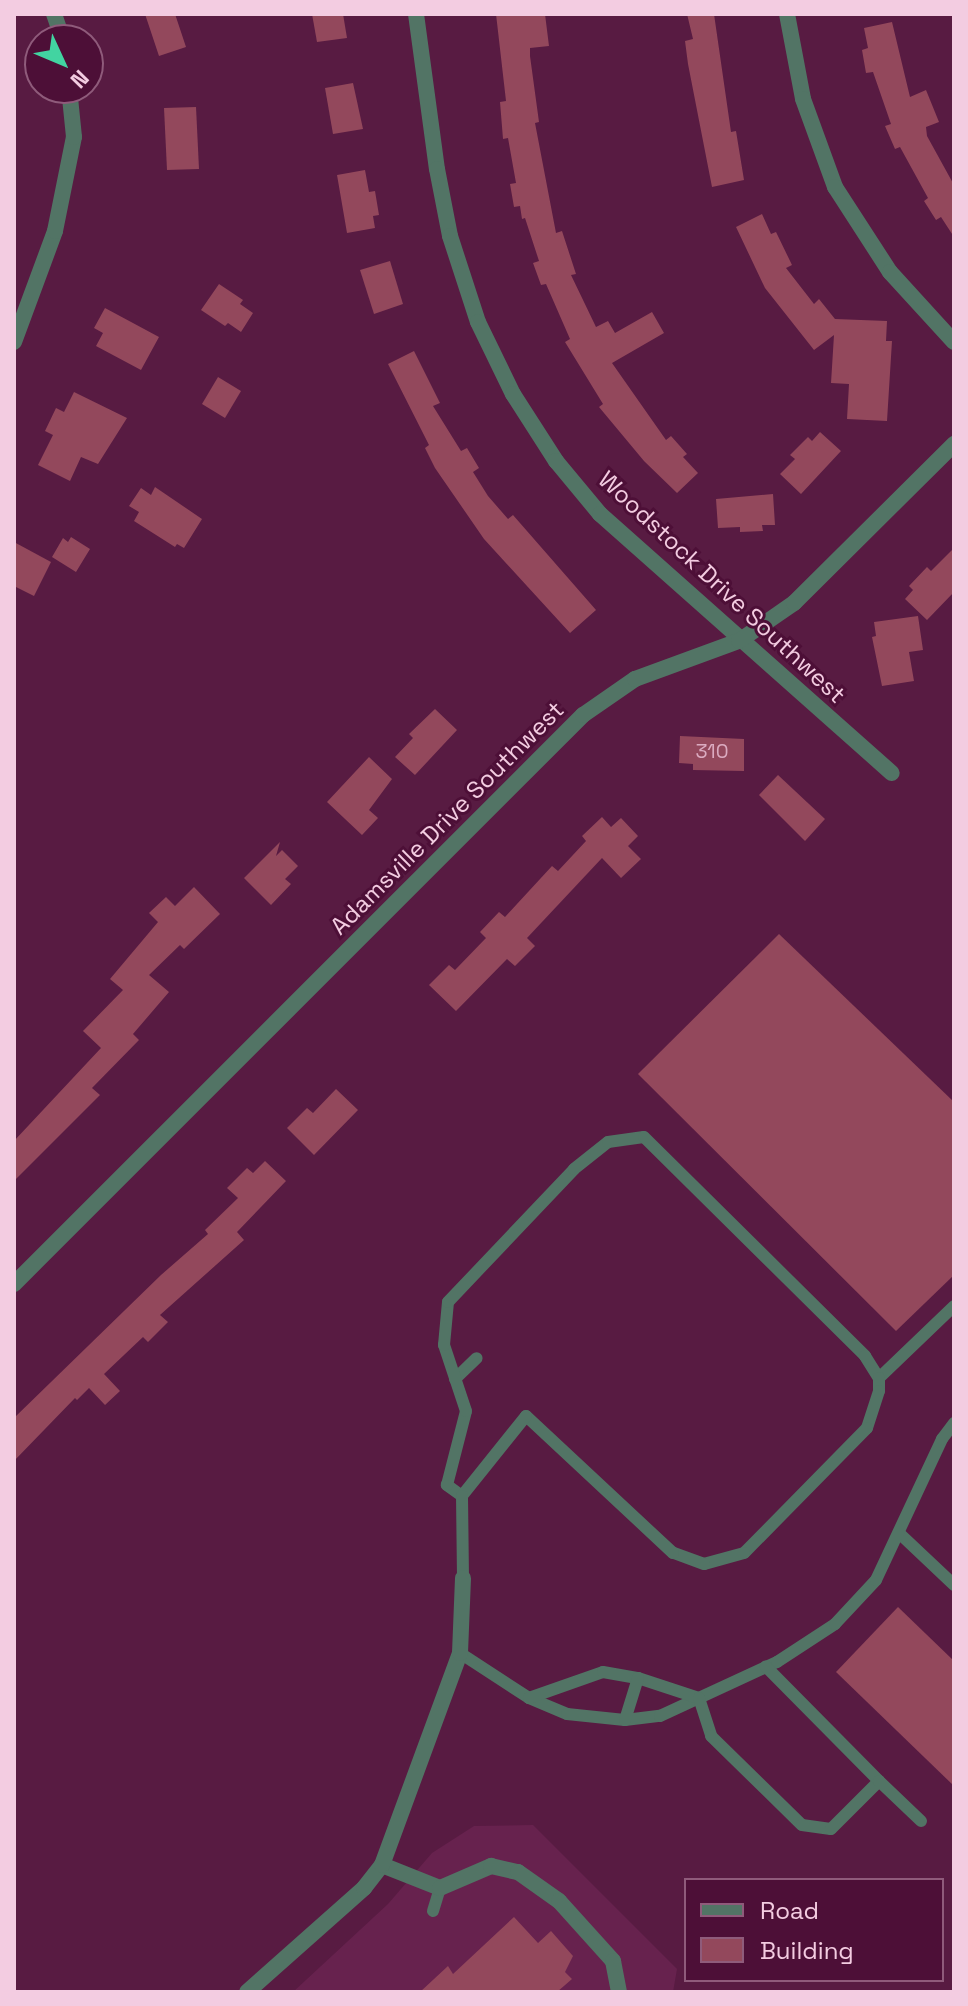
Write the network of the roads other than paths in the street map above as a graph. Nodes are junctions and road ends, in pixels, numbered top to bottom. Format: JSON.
{"nodes":[{"id":1,"x":416,"y":14,"type":"edge"},
{"id":2,"x":787,"y":14,"type":"edge"},
{"id":3,"x":71,"y":104,"type":"edge"},
{"id":4,"x":14,"y":342,"type":"edge"},
{"id":5,"x":954,"y":342,"type":"edge"},
{"id":6,"x":954,"y":444,"type":"edge"},
{"id":7,"x":739,"y":641,"type":"junction"},
{"id":8,"x":892,"y":773,"type":"dead end"},
{"id":9,"x":14,"y":1284,"type":"edge"},
{"id":10,"x":954,"y":1306,"type":"edge"},
{"id":11,"x":477,"y":1358,"type":"dead end"},
{"id":12,"x":879,"y":1378,"type":"junction"},
{"id":13,"x":455,"y":1379,"type":"junction"},
{"id":14,"x":954,"y":1423,"type":"edge"},
{"id":15,"x":462,"y":1496,"type":"junction"},
{"id":16,"x":899,"y":1533,"type":"junction"},
{"id":17,"x":463,"y":1578,"type":"joint"},
{"id":18,"x":954,"y":1585,"type":"edge"},
{"id":19,"x":460,"y":1653,"type":"junction"},
{"id":20,"x":766,"y":1667,"type":"junction"},
{"id":21,"x":638,"y":1678,"type":"junction"},
{"id":22,"x":529,"y":1698,"type":"junction"},
{"id":23,"x":699,"y":1698,"type":"junction"},
{"id":24,"x":625,"y":1720,"type":"junction"},
{"id":25,"x":879,"y":1781,"type":"junction"},
{"id":26,"x":921,"y":1821,"type":"dead end"},
{"id":27,"x":382,"y":1865,"type":"junction"},
{"id":28,"x":440,"y":1888,"type":"junction"},
{"id":29,"x":433,"y":1911,"type":"dead end"},
{"id":30,"x":247,"y":1992,"type":"edge"},
{"id":31,"x":619,"y":1992,"type":"edge"}],
"edges":[{"from":1,"to":7,"type":"street","name":"Woodstock Drive Southwest"},
{"from":2,"to":5,"type":"street"},
{"from":3,"to":4,"type":"street"},
{"from":6,"to":7,"type":"street","name":"Adamsville Drive Southwest"},
{"from":7,"to":8,"type":"street","name":"Woodstock Drive Southwest"},
{"from":7,"to":9,"type":"street","name":"Adamsville Drive Southwest"},
{"from":10,"to":12,"type":"lane"},
{"from":11,"to":13,"type":"lane"},
{"from":12,"to":13,"type":"lane"},
{"from":12,"to":15,"type":"lane"},
{"from":13,"to":15,"type":"lane"},
{"from":14,"to":16,"type":"lane"},
{"from":15,"to":17,"type":"lane"},
{"from":16,"to":18,"type":"lane"},
{"from":16,"to":20,"type":"lane"},
{"from":17,"to":19,"type":"street"},
{"from":19,"to":22,"type":"lane"},
{"from":19,"to":27,"type":"street"},
{"from":20,"to":23,"type":"lane"},
{"from":20,"to":25,"type":"lane"},
{"from":21,"to":22,"type":"lane"},
{"from":21,"to":23,"type":"lane"},
{"from":21,"to":24,"type":"lane"},
{"from":22,"to":24,"type":"lane"},
{"from":23,"to":24,"type":"lane"},
{"from":23,"to":25,"type":"lane"},
{"from":25,"to":26,"type":"lane"},
{"from":27,"to":28,"type":"street"},
{"from":27,"to":30,"type":"street"},
{"from":28,"to":29,"type":"lane"},
{"from":28,"to":31,"type":"street"}]}
